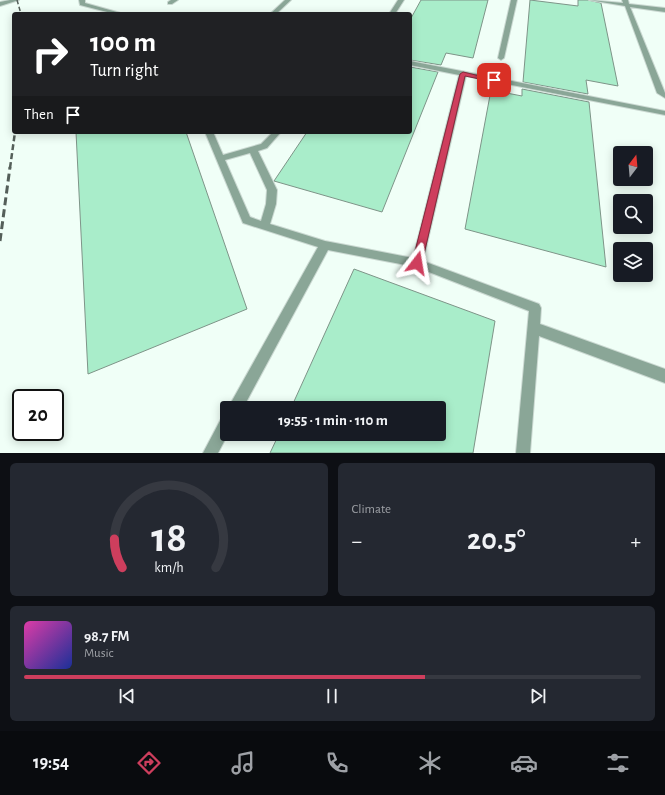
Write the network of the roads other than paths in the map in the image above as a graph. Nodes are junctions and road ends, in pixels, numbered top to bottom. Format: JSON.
{"nodes":[{"id":1,"x":16,"y":0,"type":"edge"},
{"id":2,"x":82,"y":0,"type":"edge"},
{"id":3,"x":288,"y":0,"type":"edge"},
{"id":4,"x":401,"y":0,"type":"edge"},
{"id":5,"x":514,"y":0,"type":"edge"},
{"id":6,"x":592,"y":0,"type":"edge"},
{"id":7,"x":625,"y":2,"type":"edge"},
{"id":8,"x":0,"y":4,"type":"edge"},
{"id":9,"x":665,"y":10,"type":"edge"},
{"id":10,"x":113,"y":12,"type":"edge"},
{"id":11,"x":275,"y":12,"type":"edge"},
{"id":12,"x":393,"y":12,"type":"edge"},
{"id":13,"x":501,"y":58,"type":"dead end"},
{"id":14,"x":412,"y":63,"type":"edge"},
{"id":15,"x":463,"y":74,"type":"junction"},
{"id":16,"x":665,"y":96,"type":"edge"},
{"id":17,"x":665,"y":113,"type":"edge"},
{"id":18,"x":210,"y":134,"type":"edge"},
{"id":19,"x":275,"y":134,"type":"edge"},
{"id":20,"x":253,"y":150,"type":"junction"},
{"id":21,"x":220,"y":159,"type":"junction"},
{"id":22,"x":264,"y":226,"type":"junction"},
{"id":23,"x":325,"y":245,"type":"junction"},
{"id":24,"x":417,"y":263,"type":"junction"},
{"id":25,"x":534,"y":328,"type":"junction"},
{"id":26,"x":665,"y":376,"type":"edge"},
{"id":27,"x":239,"y":401,"type":"edge"},
{"id":28,"x":220,"y":435,"type":"edge"},
{"id":29,"x":210,"y":453,"type":"edge"},
{"id":30,"x":523,"y":453,"type":"edge"}],
"edges":[{"from":1,"to":8,"type":"street"},
{"from":2,"to":10,"type":"street"},
{"from":3,"to":11,"type":"street"},
{"from":4,"to":12,"type":"street"},
{"from":5,"to":13,"type":"street"},
{"from":6,"to":7,"type":"street"},
{"from":7,"to":9,"type":"street"},
{"from":7,"to":16,"type":"street"},
{"from":14,"to":15,"type":"street"},
{"from":15,"to":17,"type":"street"},
{"from":15,"to":24,"type":"street"},
{"from":18,"to":21,"type":"street"},
{"from":19,"to":20,"type":"street"},
{"from":20,"to":21,"type":"street"},
{"from":20,"to":22,"type":"street"},
{"from":21,"to":22,"type":"street"},
{"from":22,"to":23,"type":"street"},
{"from":23,"to":24,"type":"street"},
{"from":23,"to":27,"type":"street"},
{"from":24,"to":25,"type":"street"},
{"from":25,"to":26,"type":"street"},
{"from":25,"to":30,"type":"street"},
{"from":28,"to":29,"type":"street"}]}
